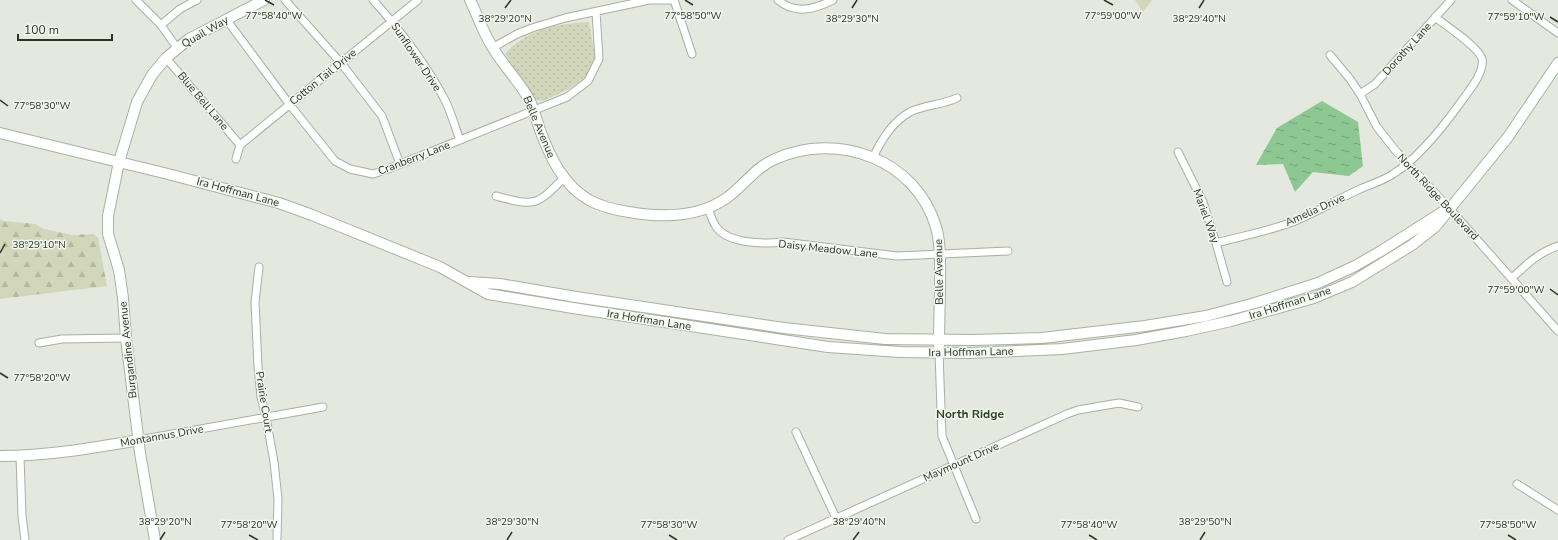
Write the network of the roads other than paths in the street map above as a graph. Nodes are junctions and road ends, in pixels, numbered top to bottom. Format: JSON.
{"nodes":[{"id":1,"x":136,"y":0,"type":"edge"},
{"id":2,"x":197,"y":0,"type":"edge"},
{"id":3,"x":264,"y":0,"type":"edge"},
{"id":4,"x":285,"y":0,"type":"edge"},
{"id":5,"x":373,"y":0,"type":"edge"},
{"id":6,"x":418,"y":0,"type":"edge"},
{"id":7,"x":470,"y":0,"type":"edge"},
{"id":8,"x":674,"y":0,"type":"edge"},
{"id":9,"x":778,"y":0,"type":"edge"},
{"id":10,"x":833,"y":0,"type":"edge"},
{"id":11,"x":1451,"y":0,"type":"edge"},
{"id":12,"x":1512,"y":0,"type":"edge"},
{"id":13,"x":596,"y":12,"type":"junction"},
{"id":14,"x":1435,"y":18,"type":"junction"},
{"id":15,"x":226,"y":20,"type":"junction"},
{"id":16,"x":392,"y":21,"type":"junction"},
{"id":17,"x":161,"y":26,"type":"junction"},
{"id":18,"x":1558,"y":33,"type":"edge"},
{"id":19,"x":177,"y":48,"type":"junction"},
{"id":20,"x":492,"y":48,"type":"junction"},
{"id":21,"x":692,"y":54,"type":"dead end"},
{"id":22,"x":1330,"y":55,"type":"dead end"},
{"id":23,"x":166,"y":58,"type":"junction"},
{"id":24,"x":342,"y":63,"type":"junction"},
{"id":25,"x":1558,"y":63,"type":"edge"},
{"id":26,"x":1360,"y":94,"type":"junction"},
{"id":27,"x":957,"y":98,"type":"dead end"},
{"id":28,"x":290,"y":105,"type":"junction"},
{"id":29,"x":533,"y":111,"type":"junction"},
{"id":30,"x":0,"y":133,"type":"edge"},
{"id":31,"x":460,"y":140,"type":"junction"},
{"id":32,"x":240,"y":145,"type":"junction"},
{"id":33,"x":1178,"y":152,"type":"dead end"},
{"id":34,"x":873,"y":158,"type":"junction"},
{"id":35,"x":236,"y":160,"type":"dead end"},
{"id":36,"x":119,"y":162,"type":"junction"},
{"id":37,"x":400,"y":164,"type":"junction"},
{"id":38,"x":1407,"y":164,"type":"junction"},
{"id":39,"x":564,"y":178,"type":"junction"},
{"id":40,"x":496,"y":196,"type":"dead end"},
{"id":41,"x":708,"y":208,"type":"junction"},
{"id":42,"x":1449,"y":208,"type":"junction"},
{"id":43,"x":1216,"y":243,"type":"junction"},
{"id":44,"x":1558,"y":246,"type":"edge"},
{"id":45,"x":1008,"y":251,"type":"dead end"},
{"id":46,"x":940,"y":255,"type":"junction"},
{"id":47,"x":258,"y":267,"type":"dead end"},
{"id":48,"x":1512,"y":278,"type":"junction"},
{"id":49,"x":466,"y":281,"type":"junction"},
{"id":50,"x":1227,"y":282,"type":"dead end"},
{"id":51,"x":1558,"y":331,"type":"edge"},
{"id":52,"x":126,"y":338,"type":"junction"},
{"id":53,"x":939,"y":339,"type":"junction"},
{"id":54,"x":39,"y":343,"type":"dead end"},
{"id":55,"x":939,"y":353,"type":"junction"},
{"id":56,"x":323,"y":407,"type":"dead end"},
{"id":57,"x":1138,"y":407,"type":"dead end"},
{"id":58,"x":266,"y":417,"type":"junction"},
{"id":59,"x":796,"y":432,"type":"dead end"},
{"id":60,"x":139,"y":440,"type":"junction"},
{"id":61,"x":0,"y":456,"type":"edge"},
{"id":62,"x":20,"y":456,"type":"junction"},
{"id":63,"x":953,"y":465,"type":"junction"},
{"id":64,"x":1517,"y":484,"type":"dead end"},
{"id":65,"x":1558,"y":510,"type":"edge"},
{"id":66,"x":836,"y":518,"type":"junction"},
{"id":67,"x":976,"y":519,"type":"dead end"},
{"id":68,"x":277,"y":538,"type":"dead end"},
{"id":69,"x":25,"y":540,"type":"edge"},
{"id":70,"x":155,"y":540,"type":"edge"},
{"id":71,"x":788,"y":540,"type":"edge"}],
"edges":[{"from":1,"to":17,"type":"street"},
{"from":2,"to":17,"type":"street"},
{"from":3,"to":15,"type":"main road","name":"Quail Way"},
{"from":4,"to":24,"type":"street"},
{"from":5,"to":16,"type":"street","name":"Sunflower Drive"},
{"from":6,"to":16,"type":"street","name":"Cotton Tail Drive"},
{"from":7,"to":20,"type":"main road","name":"Belle Avenue"},
{"from":8,"to":13,"type":"street"},
{"from":8,"to":21,"type":"street"},
{"from":9,"to":10,"type":"street"},
{"from":11,"to":14,"type":"street","name":"Dorothy Lane"},
{"from":12,"to":18,"type":"street"},
{"from":13,"to":20,"type":"street"},
{"from":13,"to":29,"type":"street","name":"Cranberry Lane"},
{"from":14,"to":26,"type":"street","name":"Dorothy Lane"},
{"from":14,"to":38,"type":"street","name":"Amelia Drive"},
{"from":15,"to":19,"type":"main road","name":"Quail Way"},
{"from":15,"to":28,"type":"street","name":"Cranberry Lane"},
{"from":16,"to":24,"type":"street","name":"Cotton Tail Drive"},
{"from":16,"to":31,"type":"street","name":"Sunflower Drive"},
{"from":17,"to":19,"type":"street"},
{"from":19,"to":23,"type":"main road","name":"Quail Way"},
{"from":20,"to":29,"type":"main road","name":"Belle Avenue"},
{"from":22,"to":26,"type":"street","name":"North Ridge Boulevard"},
{"from":23,"to":32,"type":"street","name":"Blue Bell Lane"},
{"from":23,"to":36,"type":"main road","name":"Quail Way"},
{"from":24,"to":28,"type":"street","name":"Cotton Tail Drive"},
{"from":24,"to":37,"type":"street"},
{"from":25,"to":42,"type":"main road","name":"Ira Hoffman Lane"},
{"from":26,"to":38,"type":"street","name":"North Ridge Boulevard"},
{"from":27,"to":34,"type":"street"},
{"from":28,"to":32,"type":"street","name":"Cotton Tail Drive"},
{"from":28,"to":37,"type":"street","name":"Cranberry Lane"},
{"from":29,"to":31,"type":"street","name":"Cranberry Lane"},
{"from":29,"to":39,"type":"main road","name":"Belle Avenue"},
{"from":30,"to":36,"type":"main road","name":"Ira Hoffman Lane"},
{"from":31,"to":37,"type":"street","name":"Cranberry Lane"},
{"from":32,"to":35,"type":"street"},
{"from":33,"to":43,"type":"street","name":"Mariel Way"},
{"from":34,"to":41,"type":"main road","name":"Belle Avenue"},
{"from":34,"to":46,"type":"main road","name":"Belle Avenue"},
{"from":36,"to":49,"type":"main road","name":"Ira Hoffman Lane"},
{"from":36,"to":52,"type":"main road","name":"Burgandine Avenue"},
{"from":38,"to":42,"type":"street","name":"North Ridge Boulevard"},
{"from":38,"to":43,"type":"street","name":"Amelia Drive"},
{"from":39,"to":40,"type":"street"},
{"from":39,"to":41,"type":"main road","name":"Belle Avenue"},
{"from":41,"to":46,"type":"street","name":"Daisy Meadow Lane"},
{"from":42,"to":48,"type":"street","name":"North Ridge Boulevard"},
{"from":42,"to":53,"type":"main road","name":"Ira Hoffman Lane"},
{"from":42,"to":55,"type":"main road","name":"Ira Hoffman Lane"},
{"from":43,"to":50,"type":"street","name":"Mariel Way"},
{"from":44,"to":48,"type":"street"},
{"from":45,"to":46,"type":"street","name":"Daisy Meadow Lane"},
{"from":46,"to":53,"type":"main road","name":"Belle Avenue"},
{"from":47,"to":58,"type":"street","name":"Prairie Court"},
{"from":48,"to":51,"type":"street","name":"North Ridge Boulevard"},
{"from":49,"to":53,"type":"main road","name":"Ira Hoffman Lane"},
{"from":49,"to":55,"type":"main road","name":"Ira Hoffman Lane"},
{"from":52,"to":54,"type":"street"},
{"from":52,"to":60,"type":"main road","name":"Burgandine Avenue"},
{"from":53,"to":55,"type":"main road","name":"Belle Avenue"},
{"from":55,"to":63,"type":"street","name":"Belle Avenue"},
{"from":56,"to":58,"type":"street","name":"Montannus Drive"},
{"from":57,"to":63,"type":"street","name":"Maymount Drive"},
{"from":58,"to":60,"type":"street","name":"Montannus Drive"},
{"from":58,"to":68,"type":"street","name":"Prairie Court"},
{"from":59,"to":66,"type":"street"},
{"from":60,"to":62,"type":"main road","name":"Montannus Drive"},
{"from":60,"to":70,"type":"main road","name":"Burgandine Avenue"},
{"from":61,"to":62,"type":"main road","name":"Montannus Drive"},
{"from":62,"to":69,"type":"street"},
{"from":63,"to":66,"type":"street","name":"Maymount Drive"},
{"from":63,"to":67,"type":"street","name":"Belle Avenue"},
{"from":64,"to":65,"type":"street"},
{"from":66,"to":71,"type":"street","name":"Maymount Drive"}]}
